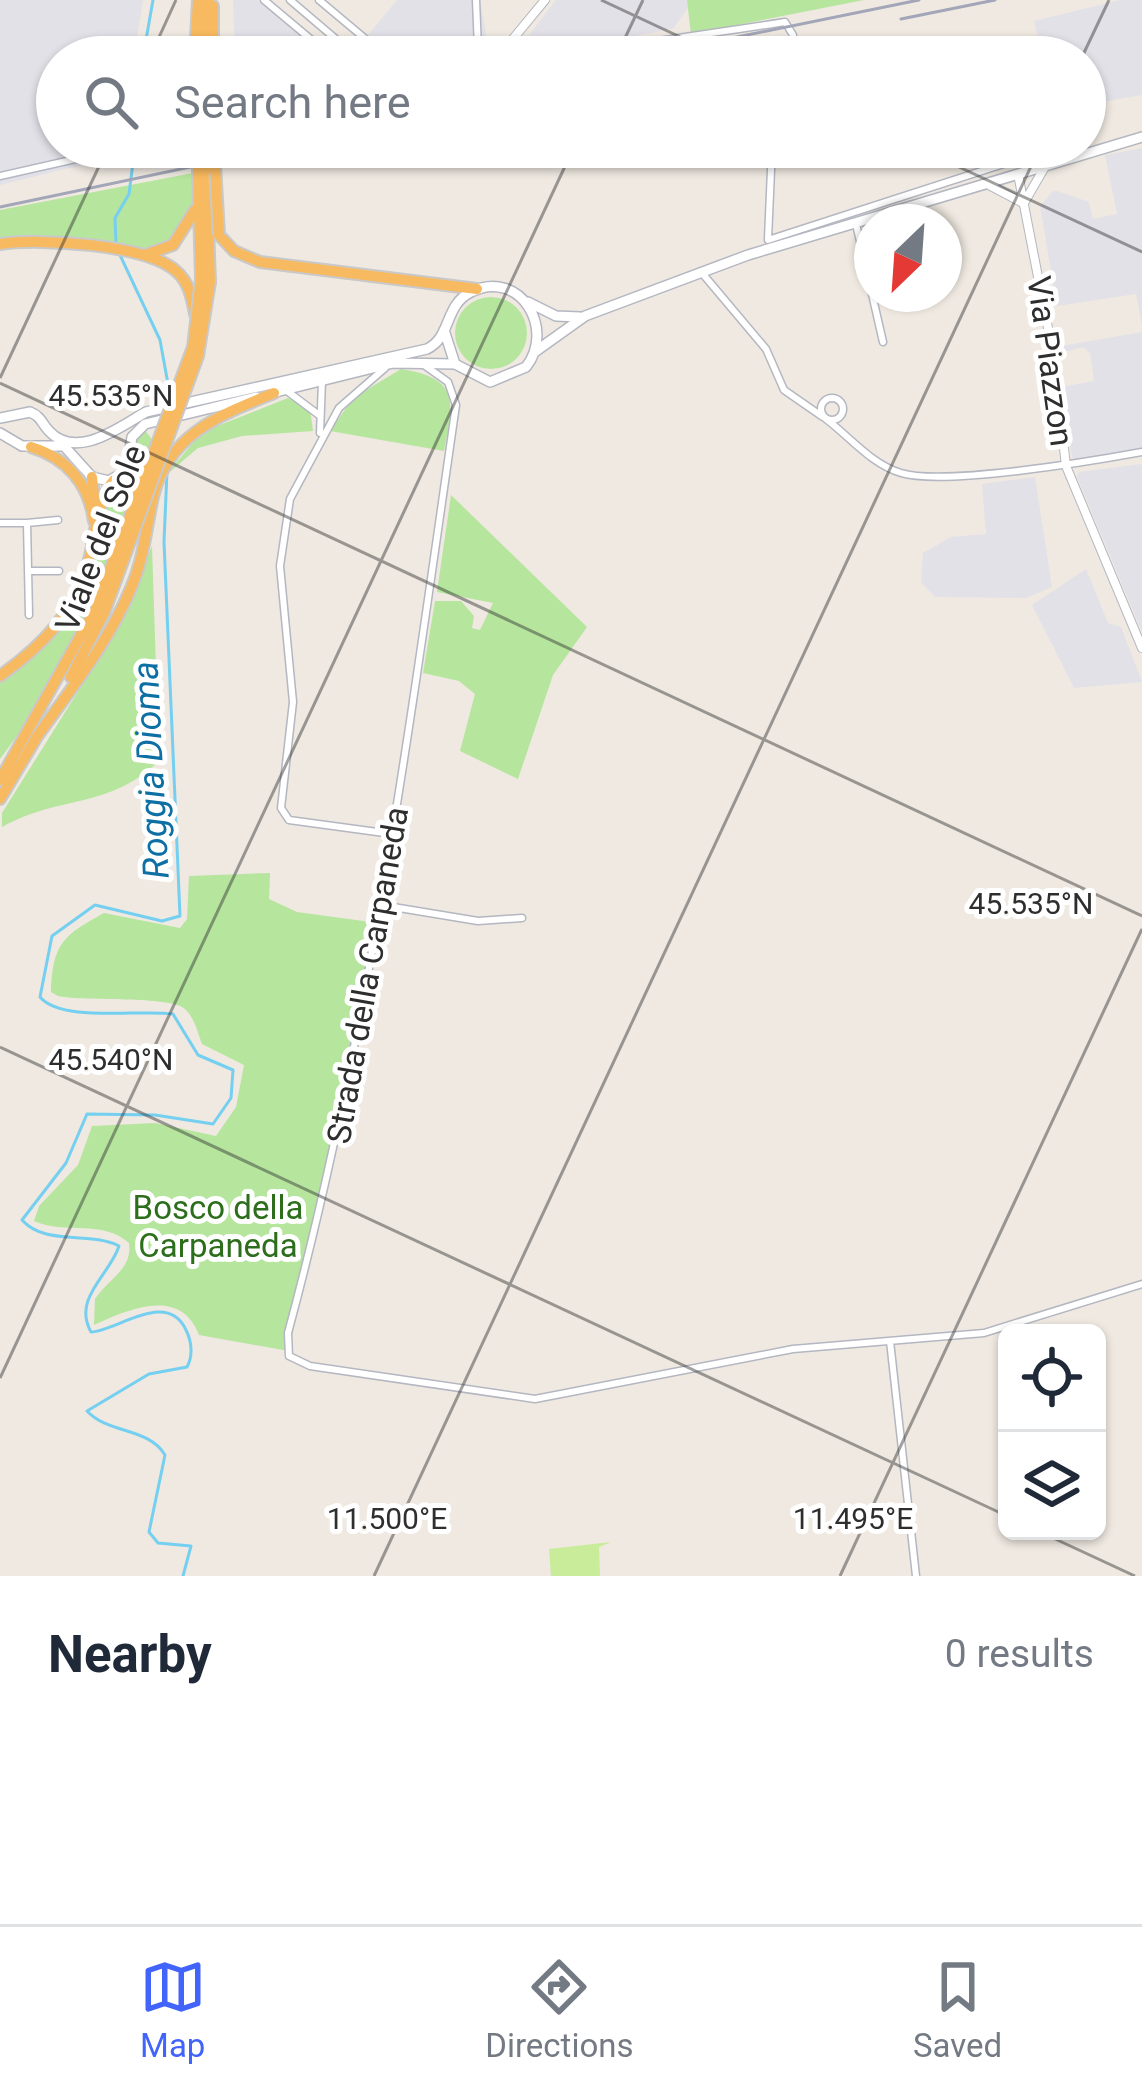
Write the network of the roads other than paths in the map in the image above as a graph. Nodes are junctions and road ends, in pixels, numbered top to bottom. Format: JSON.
{"nodes":[{"id":1,"x":198,"y":0,"type":"edge"},
{"id":2,"x":211,"y":0,"type":"edge"},
{"id":3,"x":264,"y":0,"type":"edge"},
{"id":4,"x":290,"y":0,"type":"edge"},
{"id":5,"x":319,"y":0,"type":"edge"},
{"id":6,"x":476,"y":0,"type":"edge"},
{"id":7,"x":545,"y":0,"type":"edge"},
{"id":8,"x":793,"y":35,"type":"dead end"},
{"id":9,"x":196,"y":36,"type":"edge"},
{"id":10,"x":209,"y":36,"type":"edge"},
{"id":11,"x":307,"y":36,"type":"edge"},
{"id":12,"x":332,"y":36,"type":"edge"},
{"id":13,"x":362,"y":36,"type":"edge"},
{"id":14,"x":478,"y":36,"type":"edge"},
{"id":15,"x":514,"y":36,"type":"edge"},
{"id":16,"x":713,"y":36,"type":"edge"},
{"id":17,"x":1142,"y":137,"type":"edge"},
{"id":18,"x":1106,"y":148,"type":"edge"},
{"id":19,"x":36,"y":168,"type":"edge"},
{"id":20,"x":203,"y":168,"type":"edge"},
{"id":21,"x":206,"y":168,"type":"edge"},
{"id":22,"x":209,"y":168,"type":"edge"},
{"id":23,"x":771,"y":168,"type":"edge"},
{"id":24,"x":993,"y":168,"type":"edge"},
{"id":25,"x":1024,"y":168,"type":"edge"},
{"id":26,"x":1036,"y":168,"type":"edge"},
{"id":27,"x":1044,"y":168,"type":"edge"},
{"id":28,"x":1023,"y":172,"type":"junction"},
{"id":29,"x":0,"y":176,"type":"edge"},
{"id":30,"x":986,"y":183,"type":"junction"},
{"id":31,"x":198,"y":201,"type":"junction"},
{"id":32,"x":1021,"y":201,"type":"junction"},
{"id":33,"x":912,"y":204,"type":"edge"},
{"id":34,"x":854,"y":220,"type":"edge"},
{"id":35,"x":0,"y":244,"type":"edge"},
{"id":36,"x":767,"y":245,"type":"junction"},
{"id":37,"x":140,"y":255,"type":"junction"},
{"id":38,"x":702,"y":273,"type":"junction"},
{"id":39,"x":206,"y":280,"type":"junction"},
{"id":40,"x":477,"y":289,"type":"junction"},
{"id":41,"x":526,"y":301,"type":"junction"},
{"id":42,"x":877,"y":312,"type":"edge"},
{"id":43,"x":585,"y":316,"type":"junction"},
{"id":44,"x":197,"y":329,"type":"junction"},
{"id":45,"x":444,"y":330,"type":"junction"},
{"id":46,"x":884,"y":341,"type":"dead end"},
{"id":47,"x":536,"y":350,"type":"junction"},
{"id":48,"x":415,"y":361,"type":"junction"},
{"id":49,"x":393,"y":363,"type":"junction"},
{"id":50,"x":455,"y":364,"type":"junction"},
{"id":51,"x":331,"y":369,"type":"junction"},
{"id":52,"x":322,"y":381,"type":"junction"},
{"id":53,"x":280,"y":392,"type":"junction"},
{"id":54,"x":790,"y":396,"type":"junction"},
{"id":55,"x":824,"y":402,"type":"junction"},
{"id":56,"x":171,"y":412,"type":"junction"},
{"id":57,"x":17,"y":415,"type":"junction"},
{"id":58,"x":840,"y":416,"type":"junction"},
{"id":59,"x":0,"y":418,"type":"edge"},
{"id":60,"x":321,"y":418,"type":"junction"},
{"id":61,"x":825,"y":418,"type":"junction"},
{"id":62,"x":46,"y":429,"type":"junction"},
{"id":63,"x":0,"y":433,"type":"edge"},
{"id":64,"x":108,"y":435,"type":"junction"},
{"id":65,"x":850,"y":437,"type":"junction"},
{"id":66,"x":12,"y":438,"type":"junction"},
{"id":67,"x":92,"y":440,"type":"junction"},
{"id":68,"x":318,"y":443,"type":"junction"},
{"id":69,"x":34,"y":445,"type":"junction"},
{"id":70,"x":129,"y":452,"type":"junction"},
{"id":71,"x":1142,"y":452,"type":"edge"},
{"id":72,"x":83,"y":463,"type":"junction"},
{"id":73,"x":1066,"y":466,"type":"junction"},
{"id":74,"x":92,"y":477,"type":"junction"},
{"id":75,"x":114,"y":480,"type":"junction"},
{"id":76,"x":58,"y":520,"type":"dead end"},
{"id":77,"x":26,"y":523,"type":"junction"},
{"id":78,"x":0,"y":524,"type":"edge"},
{"id":79,"x":94,"y":529,"type":"junction"},
{"id":80,"x":28,"y":571,"type":"junction"},
{"id":81,"x":59,"y":571,"type":"dead end"},
{"id":82,"x":100,"y":612,"type":"junction"},
{"id":83,"x":28,"y":615,"type":"dead end"},
{"id":84,"x":1142,"y":648,"type":"edge"},
{"id":85,"x":0,"y":676,"type":"edge"},
{"id":86,"x":36,"y":738,"type":"junction"},
{"id":87,"x":2,"y":775,"type":"edge"},
{"id":88,"x":0,"y":799,"type":"edge"},
{"id":89,"x":392,"y":833,"type":"junction"},
{"id":90,"x":381,"y":905,"type":"junction"},
{"id":91,"x":522,"y":918,"type":"dead end"},
{"id":92,"x":1142,"y":1284,"type":"edge"},
{"id":93,"x":890,"y":1340,"type":"junction"},
{"id":94,"x":916,"y":1576,"type":"edge"}],
"edges":[{"from":1,"to":9,"type":"highway"},
{"from":2,"to":10,"type":"highway"},
{"from":3,"to":11,"type":"street"},
{"from":4,"to":12,"type":"street"},
{"from":5,"to":13,"type":"street"},
{"from":6,"to":14,"type":"street"},
{"from":7,"to":15,"type":"street"},
{"from":8,"to":16,"type":"street"},
{"from":17,"to":18,"type":"main road"},
{"from":19,"to":29,"type":"street"},
{"from":20,"to":31,"type":"highway","bridge":true},
{"from":21,"to":39,"type":"highway","bridge":true},
{"from":22,"to":40,"type":"highway","bridge":true},
{"from":23,"to":36,"type":"street"},
{"from":24,"to":36,"type":"street"},
{"from":25,"to":28,"type":"street"},
{"from":26,"to":28,"type":"main road"},
{"from":27,"to":32,"type":"street"},
{"from":28,"to":30,"type":"main road"},
{"from":28,"to":32,"type":"street","name":"Via Piazzon"},
{"from":30,"to":32,"type":"street"},
{"from":30,"to":33,"type":"main road"},
{"from":31,"to":37,"type":"highway"},
{"from":31,"to":39,"type":"highway"},
{"from":32,"to":73,"type":"street","name":"Via Piazzon"},
{"from":34,"to":36,"type":"main road"},
{"from":35,"to":37,"type":"highway"},
{"from":36,"to":38,"type":"main road"},
{"from":37,"to":44,"type":"highway","bridge":true},
{"from":38,"to":43,"type":"main road"},
{"from":38,"to":54,"type":"street"},
{"from":39,"to":44,"type":"highway","name":"Viale del Sole","bridge":true},
{"from":39,"to":82,"type":"highway","name":"Viale del Sole","bridge":true},
{"from":40,"to":41,"type":"main road"},
{"from":40,"to":45,"type":"main road"},
{"from":41,"to":43,"type":"main road"},
{"from":41,"to":47,"type":"main road"},
{"from":42,"to":46,"type":"street"},
{"from":43,"to":47,"type":"main road"},
{"from":44,"to":82,"type":"highway","name":"Viale del Sole","bridge":true},
{"from":45,"to":50,"type":"main road"},
{"from":45,"to":51,"type":"main road"},
{"from":47,"to":50,"type":"main road"},
{"from":48,"to":49,"type":"main road"},
{"from":48,"to":50,"type":"main road"},
{"from":48,"to":89,"type":"street","name":"Strada della Carpaneda"},
{"from":49,"to":52,"type":"main road"},
{"from":49,"to":68,"type":"street"},
{"from":51,"to":52,"type":"street"},
{"from":51,"to":56,"type":"main road"},
{"from":52,"to":53,"type":"main road"},
{"from":52,"to":60,"type":"street"},
{"from":53,"to":56,"type":"main road"},
{"from":53,"to":60,"type":"street"},
{"from":53,"to":86,"type":"highway","bridge":true},
{"from":54,"to":55,"type":"street"},
{"from":54,"to":61,"type":"street"},
{"from":55,"to":58,"type":"street"},
{"from":55,"to":61,"type":"street"},
{"from":56,"to":64,"type":"main road"},
{"from":56,"to":70,"type":"main road"},
{"from":57,"to":59,"type":"main road"},
{"from":57,"to":62,"type":"main road"},
{"from":57,"to":66,"type":"main road"},
{"from":58,"to":61,"type":"street"},
{"from":58,"to":65,"type":"street"},
{"from":60,"to":68,"type":"street"},
{"from":61,"to":65,"type":"street"},
{"from":62,"to":67,"type":"main road"},
{"from":62,"to":69,"type":"main road"},
{"from":63,"to":66,"type":"main road"},
{"from":64,"to":67,"type":"main road"},
{"from":64,"to":70,"type":"main road"},
{"from":65,"to":73,"type":"street"},
{"from":66,"to":69,"type":"main road"},
{"from":67,"to":72,"type":"main road"},
{"from":68,"to":89,"type":"street"},
{"from":69,"to":72,"type":"main road"},
{"from":69,"to":79,"type":"highway"},
{"from":70,"to":75,"type":"main road"},
{"from":71,"to":73,"type":"street"},
{"from":72,"to":74,"type":"main road"},
{"from":73,"to":84,"type":"street","name":"Via Piazzon"},
{"from":74,"to":75,"type":"main road"},
{"from":74,"to":79,"type":"highway"},
{"from":75,"to":79,"type":"highway"},
{"from":76,"to":77,"type":"street"},
{"from":77,"to":78,"type":"street"},
{"from":77,"to":80,"type":"street"},
{"from":79,"to":85,"type":"highway"},
{"from":80,"to":81,"type":"street"},
{"from":80,"to":83,"type":"street"},
{"from":82,"to":86,"type":"highway","name":"Viale del Sole"},
{"from":82,"to":87,"type":"highway","name":"Viale del Sole"},
{"from":86,"to":88,"type":"highway","name":"Viale del Sole"},
{"from":89,"to":90,"type":"street","name":"Strada della Carpaneda"},
{"from":90,"to":91,"type":"street"},
{"from":90,"to":93,"type":"street","name":"Strada della Carpaneda"},
{"from":92,"to":93,"type":"street","name":"Strada della Carpaneda"},
{"from":93,"to":94,"type":"street"}]}
